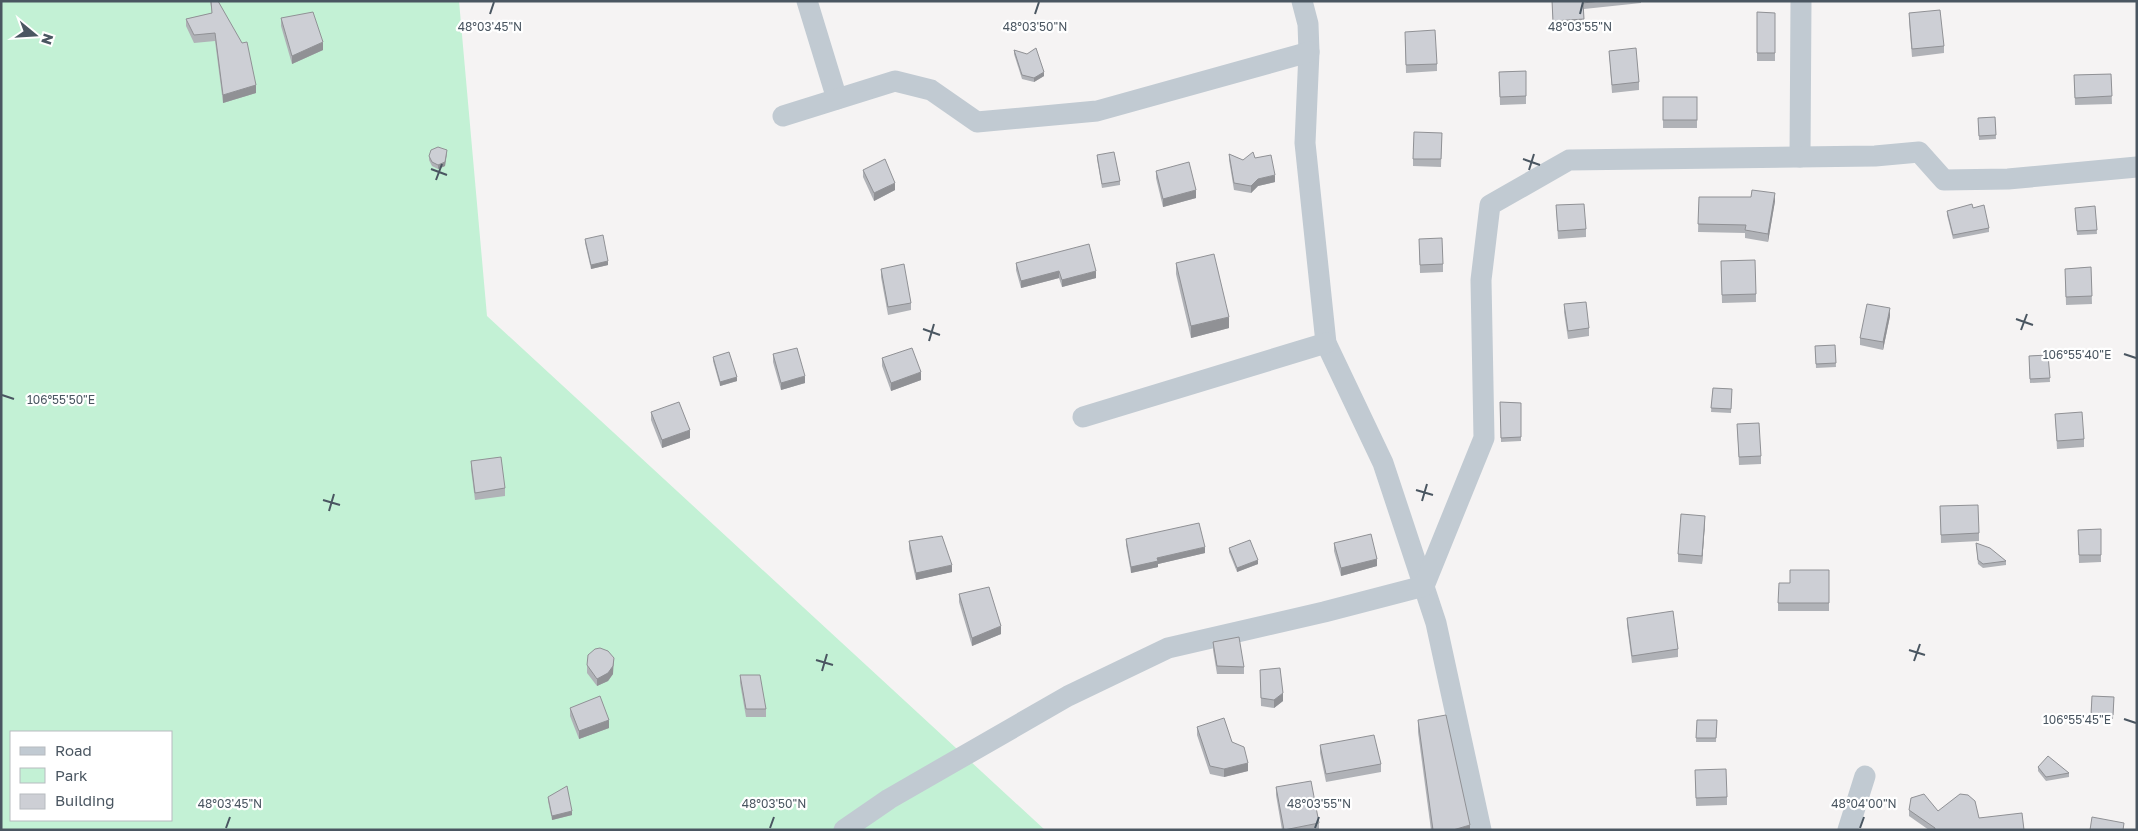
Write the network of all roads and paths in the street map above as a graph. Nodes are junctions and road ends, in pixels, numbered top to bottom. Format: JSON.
{"nodes":[{"id":1,"x":807,"y":1,"type":"edge"},
{"id":2,"x":1302,"y":1,"type":"edge"},
{"id":3,"x":1801,"y":1,"type":"edge"},
{"id":4,"x":1309,"y":52,"type":"junction"},
{"id":5,"x":837,"y":99,"type":"junction"},
{"id":6,"x":783,"y":116,"type":"dead end"},
{"id":7,"x":1800,"y":157,"type":"junction"},
{"id":8,"x":2137,"y":167,"type":"edge"},
{"id":9,"x":1326,"y":342,"type":"junction"},
{"id":10,"x":1084,"y":417,"type":"dead end"},
{"id":11,"x":1424,"y":586,"type":"junction"},
{"id":12,"x":1865,"y":776,"type":"dead end"},
{"id":13,"x":844,"y":830,"type":"edge"},
{"id":14,"x":1481,"y":830,"type":"edge"},
{"id":15,"x":1848,"y":830,"type":"edge"}],
"edges":[{"from":1,"to":5,"type":"street"},
{"from":2,"to":4,"type":"street"},
{"from":3,"to":7,"type":"street"},
{"from":4,"to":5,"type":"street"},
{"from":4,"to":9,"type":"street"},
{"from":5,"to":6,"type":"street"},
{"from":7,"to":8,"type":"street"},
{"from":7,"to":11,"type":"street"},
{"from":9,"to":10,"type":"street"},
{"from":9,"to":11,"type":"street"},
{"from":11,"to":13,"type":"street"},
{"from":11,"to":14,"type":"street"},
{"from":12,"to":15,"type":"street"}]}
